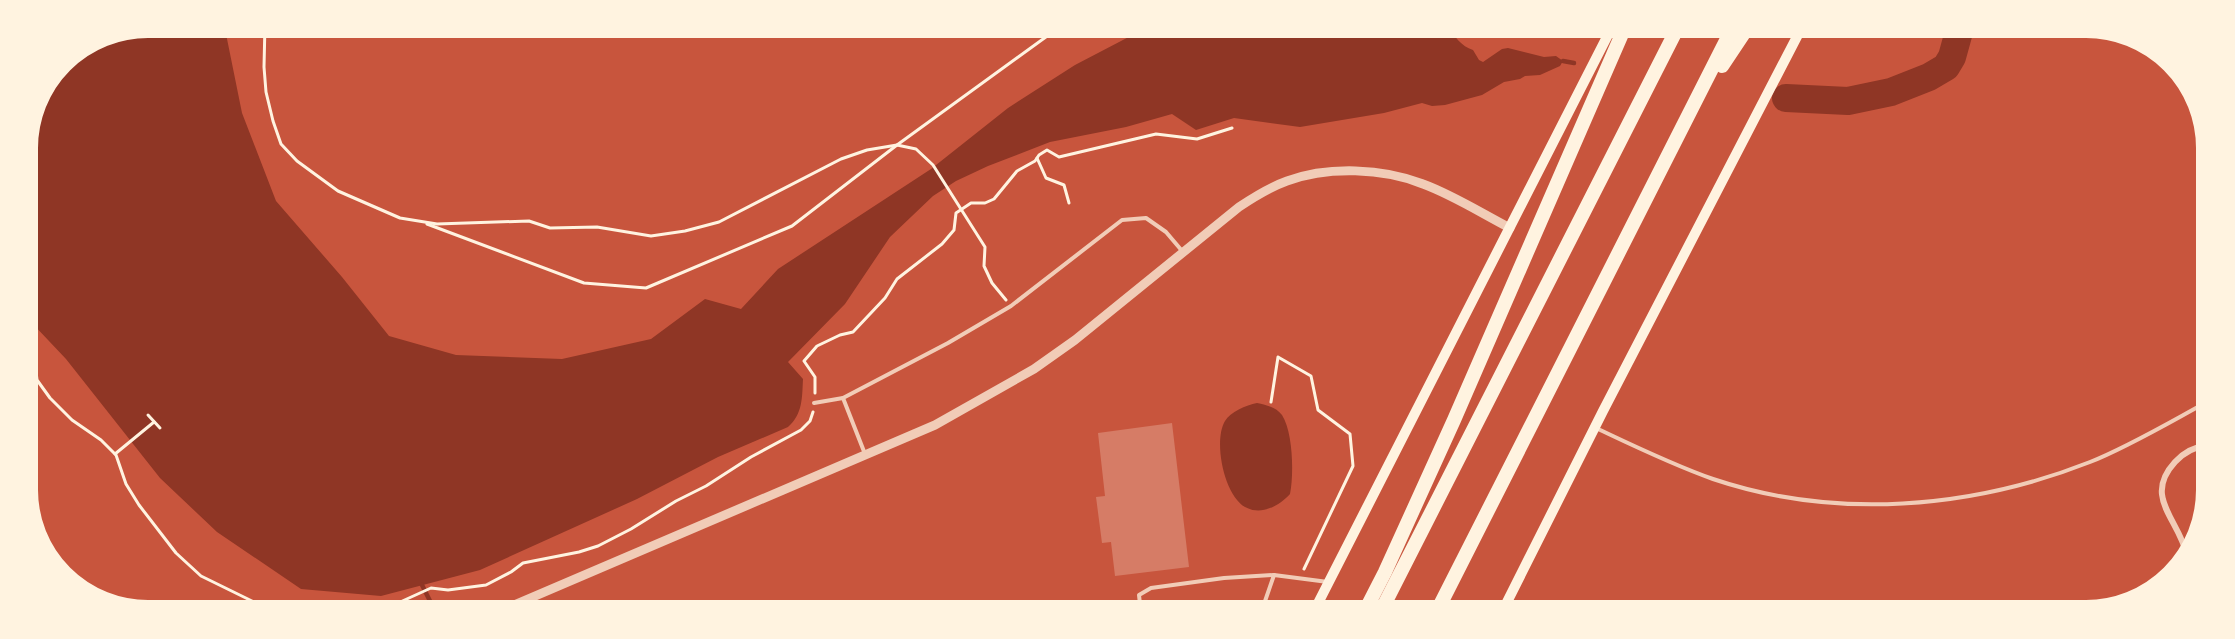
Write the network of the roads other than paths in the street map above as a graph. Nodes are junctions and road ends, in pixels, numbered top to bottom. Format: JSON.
{"nodes":[{"id":1,"x":1608,"y":34,"type":"edge"},
{"id":2,"x":1622,"y":34,"type":"edge"},
{"id":3,"x":1674,"y":34,"type":"edge"},
{"id":4,"x":1730,"y":34,"type":"edge"},
{"id":5,"x":1743,"y":34,"type":"edge"},
{"id":6,"x":1798,"y":34,"type":"edge"},
{"id":7,"x":1694,"y":107,"type":"junction"},
{"id":8,"x":1510,"y":228,"type":"junction"},
{"id":9,"x":1184,"y":252,"type":"junction"},
{"id":10,"x":843,"y":399,"type":"junction"},
{"id":11,"x":814,"y":403,"type":"road end"},
{"id":12,"x":2200,"y":406,"type":"edge"},
{"id":13,"x":1595,"y":427,"type":"junction"},
{"id":14,"x":2200,"y":447,"type":"edge"},
{"id":15,"x":865,"y":455,"type":"junction"},
{"id":16,"x":2185,"y":547,"type":"edge"},
{"id":17,"x":1274,"y":575,"type":"junction"},
{"id":18,"x":1329,"y":582,"type":"junction"},
{"id":19,"x":517,"y":604,"type":"edge"},
{"id":20,"x":1140,"y":604,"type":"edge"},
{"id":21,"x":1264,"y":604,"type":"edge"},
{"id":22,"x":1318,"y":604,"type":"edge"},
{"id":23,"x":1369,"y":604,"type":"edge"},
{"id":24,"x":1385,"y":604,"type":"edge"},
{"id":25,"x":1441,"y":604,"type":"edge"},
{"id":26,"x":1506,"y":604,"type":"edge"}],
"edges":[{"from":1,"to":8,"type":"main road"},
{"from":2,"to":23,"type":"highway"},
{"from":3,"to":24,"type":"highway"},
{"from":4,"to":7,"type":"highway"},
{"from":5,"to":7,"type":"highway"},
{"from":6,"to":13,"type":"main road"},
{"from":7,"to":25,"type":"highway"},
{"from":8,"to":9,"type":"street"},
{"from":8,"to":18,"type":"main road"},
{"from":9,"to":10,"type":"lane"},
{"from":9,"to":15,"type":"street"},
{"from":10,"to":11,"type":"lane"},
{"from":10,"to":15,"type":"lane"},
{"from":12,"to":13,"type":"lane"},
{"from":13,"to":26,"type":"main road"},
{"from":14,"to":16,"type":"street"},
{"from":15,"to":19,"type":"street"},
{"from":17,"to":18,"type":"lane"},
{"from":17,"to":20,"type":"lane"},
{"from":17,"to":21,"type":"lane"},
{"from":18,"to":22,"type":"main road"}]}
